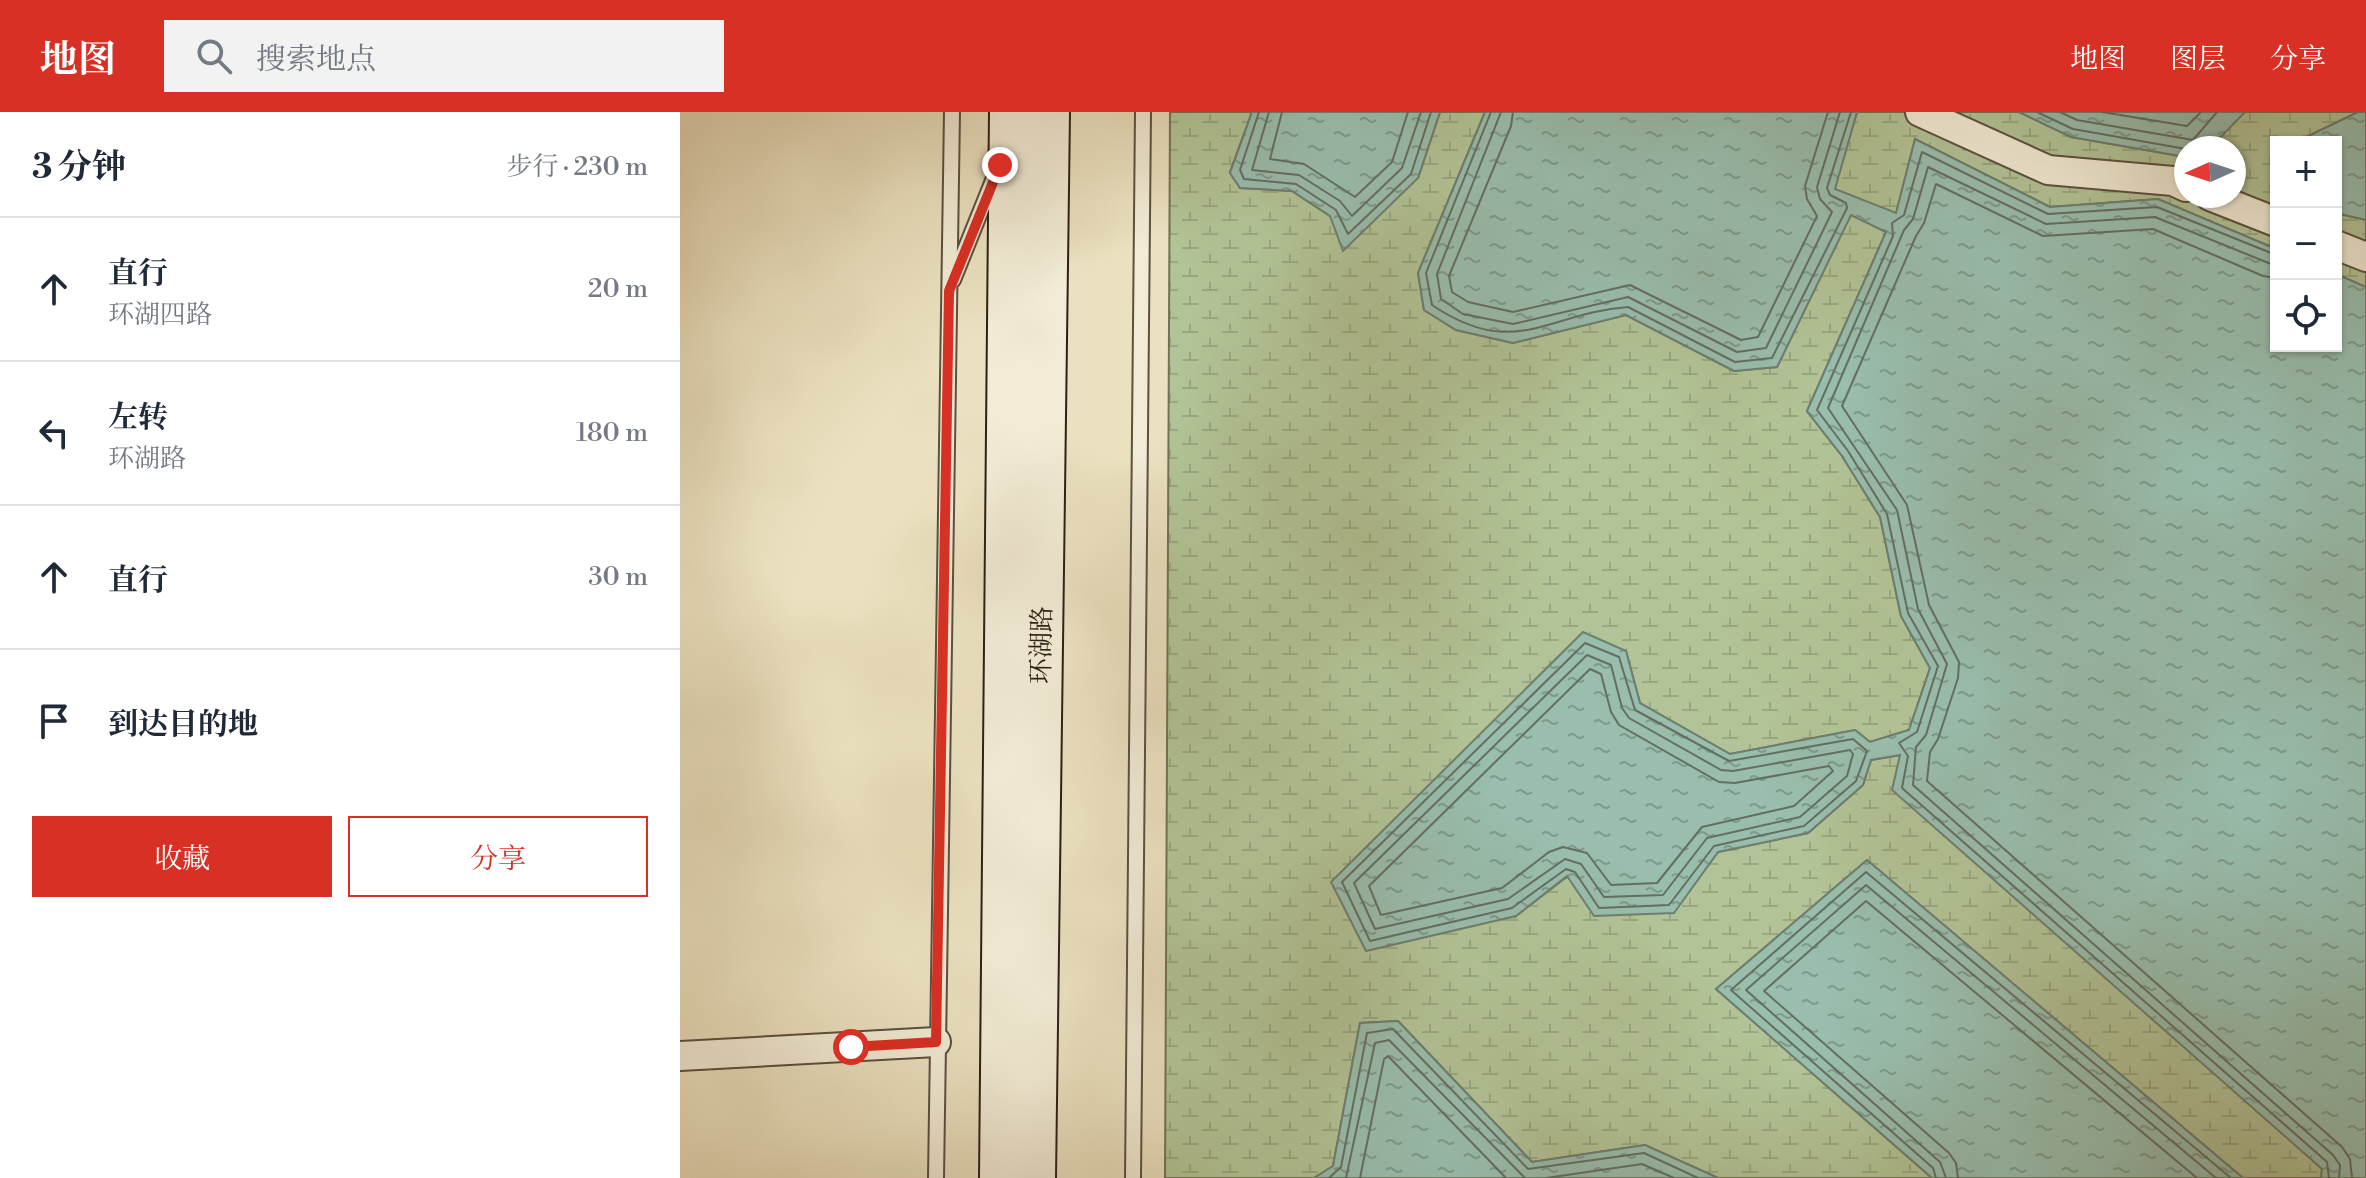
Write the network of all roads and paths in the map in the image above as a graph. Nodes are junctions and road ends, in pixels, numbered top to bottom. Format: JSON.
{"nodes":[{"id":1,"x":952,"y":112,"type":"edge"},
{"id":2,"x":1049,"y":112,"type":"edge"},
{"id":3,"x":1143,"y":112,"type":"edge"},
{"id":4,"x":1920,"y":112,"type":"edge"},
{"id":5,"x":1010,"y":126,"type":"edge"},
{"id":6,"x":2174,"y":181,"type":"edge"},
{"id":7,"x":2240,"y":208,"type":"edge"},
{"id":8,"x":2270,"y":220,"type":"edge"},
{"id":9,"x":2342,"y":247,"type":"edge"},
{"id":10,"x":2366,"y":257,"type":"edge"},
{"id":11,"x":949,"y":291,"type":"junction"},
{"id":12,"x":936,"y":1042,"type":"junction"},
{"id":13,"x":680,"y":1056,"type":"edge"},
{"id":14,"x":936,"y":1178,"type":"edge"},
{"id":15,"x":1000,"y":1178,"type":"edge"},
{"id":16,"x":1035,"y":1178,"type":"edge"},
{"id":17,"x":1133,"y":1178,"type":"edge"}],
"edges":[{"from":1,"to":11,"type":"lane"},
{"from":2,"to":16,"type":"main road","name":"环湖路"},
{"from":3,"to":17,"type":"lane"},
{"from":4,"to":6,"type":"street"},
{"from":5,"to":11,"type":"lane"},
{"from":5,"to":15,"type":"main road","name":"环湖路"},
{"from":7,"to":8,"type":"street"},
{"from":9,"to":10,"type":"street"},
{"from":11,"to":12,"type":"lane"},
{"from":12,"to":13,"type":"street"},
{"from":12,"to":14,"type":"lane"}]}
